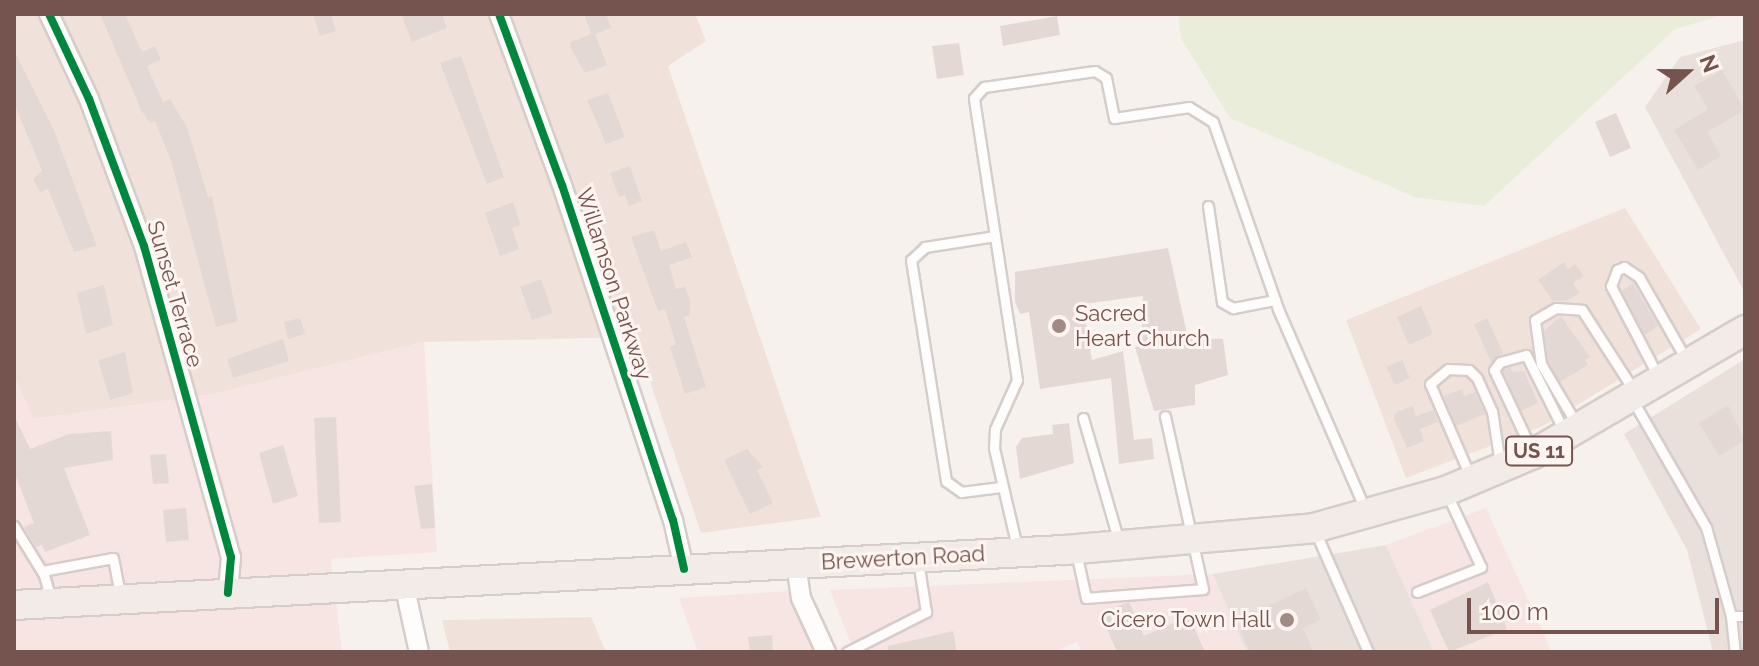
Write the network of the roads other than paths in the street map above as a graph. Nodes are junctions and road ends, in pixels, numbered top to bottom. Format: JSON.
{"nodes":[{"id":1,"x":49,"y":14,"type":"edge"},
{"id":2,"x":499,"y":14,"type":"edge"},
{"id":3,"x":1208,"y":206,"type":"dead end"},
{"id":4,"x":995,"y":236,"type":"junction"},
{"id":5,"x":1275,"y":300,"type":"junction"},
{"id":6,"x":1745,"y":330,"type":"edge"},
{"id":7,"x":1689,"y":364,"type":"junction"},
{"id":8,"x":1643,"y":392,"type":"junction"},
{"id":9,"x":1165,"y":416,"type":"dead end"},
{"id":10,"x":1083,"y":418,"type":"dead end"},
{"id":11,"x":1573,"y":434,"type":"junction"},
{"id":12,"x":1533,"y":454,"type":"junction"},
{"id":13,"x":1501,"y":468,"type":"junction"},
{"id":14,"x":1459,"y":486,"type":"junction"},
{"id":15,"x":1001,"y":487,"type":"junction"},
{"id":16,"x":1367,"y":514,"type":"junction"},
{"id":17,"x":14,"y":526,"type":"edge"},
{"id":18,"x":1314,"y":528,"type":"junction"},
{"id":19,"x":1192,"y":542,"type":"junction"},
{"id":20,"x":1120,"y":547,"type":"junction"},
{"id":21,"x":1075,"y":550,"type":"junction"},
{"id":22,"x":1019,"y":553,"type":"junction"},
{"id":23,"x":917,"y":557,"type":"junction"},
{"id":24,"x":796,"y":563,"type":"junction"},
{"id":25,"x":684,"y":569,"type":"junction"},
{"id":26,"x":42,"y":571,"type":"junction"},
{"id":27,"x":404,"y":584,"type":"junction"},
{"id":28,"x":1417,"y":592,"type":"dead end"},
{"id":29,"x":228,"y":593,"type":"junction"},
{"id":30,"x":120,"y":599,"type":"junction"},
{"id":31,"x":52,"y":602,"type":"junction"},
{"id":32,"x":14,"y":605,"type":"edge"},
{"id":33,"x":1731,"y":616,"type":"junction"},
{"id":34,"x":1745,"y":616,"type":"edge"},
{"id":35,"x":419,"y":652,"type":"edge"},
{"id":36,"x":826,"y":652,"type":"edge"},
{"id":37,"x":847,"y":652,"type":"edge"},
{"id":38,"x":1368,"y":652,"type":"edge"},
{"id":39,"x":1735,"y":652,"type":"edge"}],
"edges":[{"from":1,"to":29,"type":"street","name":"Sunset Terrace"},
{"from":2,"to":25,"type":"street","name":"Willamson Parkway"},
{"from":3,"to":5,"type":"lane"},
{"from":4,"to":5,"type":"lane"},
{"from":4,"to":15,"type":"lane"},
{"from":4,"to":15,"type":"lane"},
{"from":5,"to":16,"type":"lane"},
{"from":6,"to":7,"type":"main road","name":"Brewerton Road","number":"US 11"},
{"from":7,"to":8,"type":"main road","name":"Brewerton Road","number":"US 11"},
{"from":7,"to":8,"type":"lane"},
{"from":8,"to":11,"type":"main road","name":"Brewerton Road","number":"US 11"},
{"from":8,"to":11,"type":"lane"},
{"from":8,"to":33,"type":"lane"},
{"from":9,"to":19,"type":"lane"},
{"from":10,"to":20,"type":"lane"},
{"from":11,"to":12,"type":"main road","name":"Brewerton Road","number":"US 11"},
{"from":11,"to":12,"type":"lane"},
{"from":12,"to":13,"type":"main road","name":"Brewerton Road","number":"US 11"},
{"from":13,"to":14,"type":"main road","name":"Brewerton Road","number":"US 11"},
{"from":13,"to":14,"type":"lane"},
{"from":14,"to":16,"type":"main road","name":"Brewerton Road","number":"US 11"},
{"from":14,"to":28,"type":"lane"},
{"from":15,"to":22,"type":"lane"},
{"from":16,"to":18,"type":"main road","name":"Brewerton Road","number":"US 11"},
{"from":17,"to":26,"type":"lane"},
{"from":18,"to":19,"type":"main road","name":"Brewerton Road","number":"US 11"},
{"from":18,"to":38,"type":"lane"},
{"from":19,"to":20,"type":"main road","name":"Brewerton Road","number":"US 11"},
{"from":19,"to":21,"type":"lane"},
{"from":20,"to":21,"type":"main road","name":"Brewerton Road","number":"US 11"},
{"from":21,"to":22,"type":"main road","name":"Brewerton Road","number":"US 11"},
{"from":22,"to":23,"type":"main road","name":"Brewerton Road","number":"US 11"},
{"from":23,"to":24,"type":"main road","name":"Brewerton Road","number":"US 11"},
{"from":23,"to":37,"type":"lane"},
{"from":24,"to":25,"type":"main road","name":"Brewerton Road","number":"US 11"},
{"from":24,"to":36,"type":"street"},
{"from":25,"to":27,"type":"main road","name":"Brewerton Road","number":"US 11"},
{"from":26,"to":30,"type":"lane"},
{"from":26,"to":31,"type":"lane"},
{"from":27,"to":29,"type":"main road","name":"Brewerton Road","number":"US 11"},
{"from":27,"to":35,"type":"street"},
{"from":29,"to":30,"type":"main road","name":"Brewerton Road","number":"US 11"},
{"from":30,"to":31,"type":"main road","name":"Brewerton Road","number":"US 11"},
{"from":31,"to":32,"type":"main road","name":"Brewerton Road","number":"US 11"},
{"from":33,"to":34,"type":"lane"},
{"from":33,"to":39,"type":"lane"}]}
